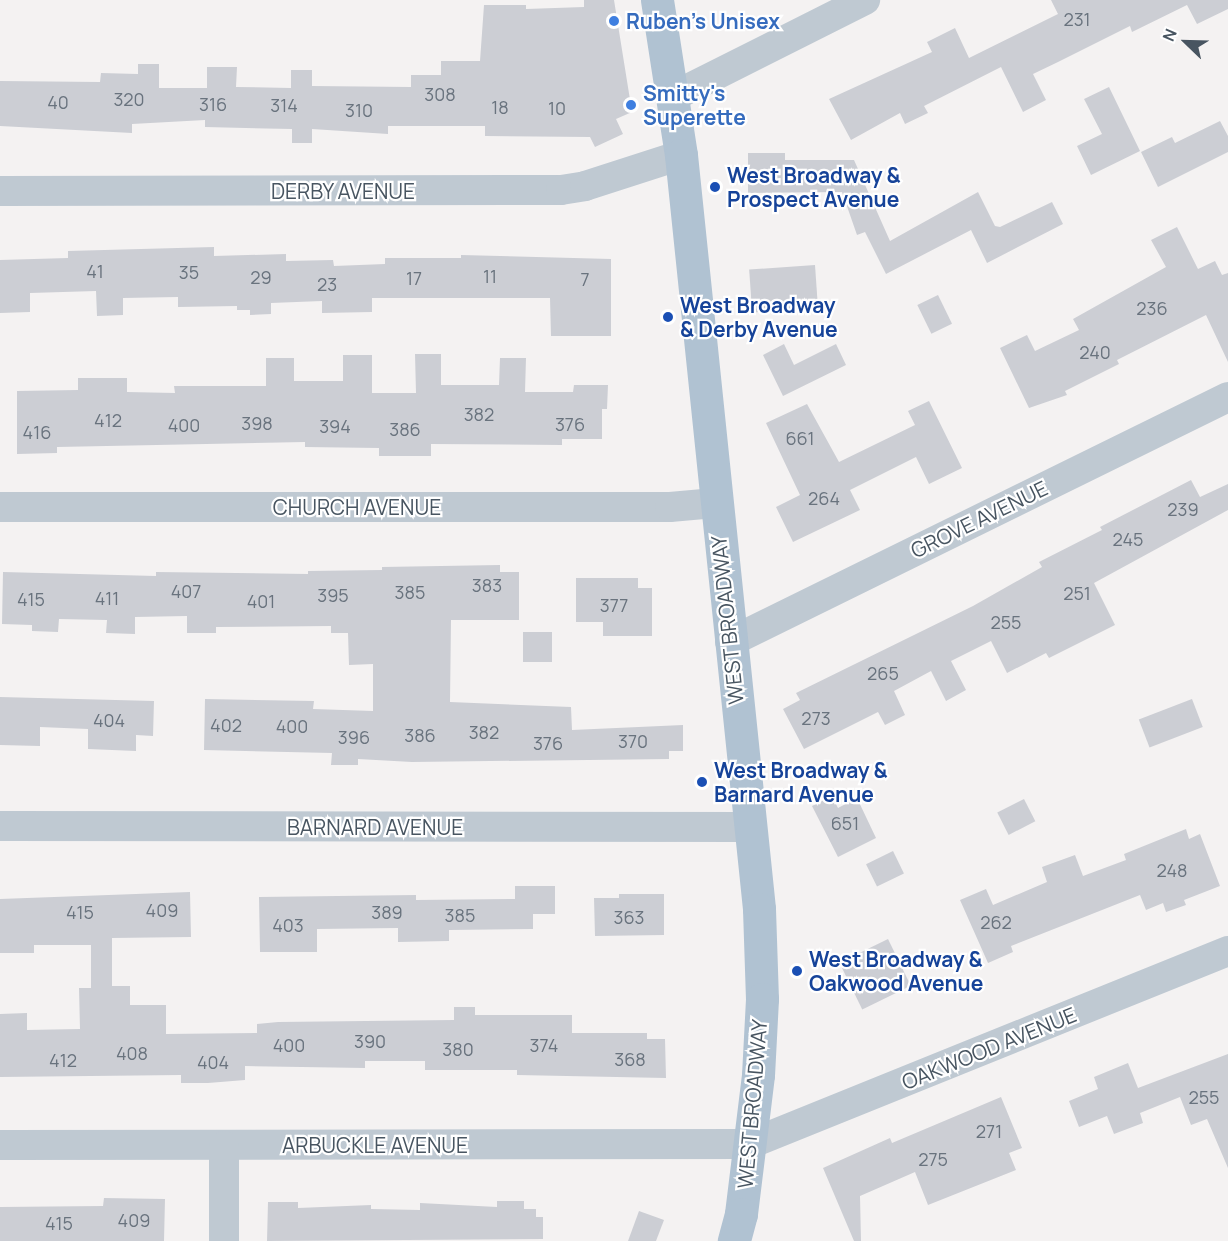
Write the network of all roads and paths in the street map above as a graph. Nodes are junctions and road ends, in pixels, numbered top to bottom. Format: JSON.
{"nodes":[{"id":1,"x":657,"y":0,"type":"edge"},
{"id":2,"x":865,"y":0,"type":"edge"},
{"id":3,"x":674,"y":96,"type":"junction"},
{"id":4,"x":681,"y":155,"type":"junction"},
{"id":5,"x":0,"y":191,"type":"edge"},
{"id":6,"x":1228,"y":397,"type":"edge"},
{"id":7,"x":715,"y":502,"type":"junction"},
{"id":8,"x":0,"y":507,"type":"edge"},
{"id":9,"x":730,"y":642,"type":"junction"},
{"id":10,"x":0,"y":826,"type":"edge"},
{"id":11,"x":750,"y":827,"type":"junction"},
{"id":12,"x":1228,"y":951,"type":"edge"},
{"id":13,"x":750,"y":1144,"type":"junction"},
{"id":14,"x":0,"y":1145,"type":"edge"},
{"id":15,"x":224,"y":1146,"type":"junction"},
{"id":16,"x":224,"y":1241,"type":"edge"},
{"id":17,"x":734,"y":1241,"type":"edge"}],
"edges":[{"from":1,"to":3,"type":"main road","name":"WEST BROADWAY"},
{"from":2,"to":3,"type":"street"},
{"from":3,"to":4,"type":"main road","name":"WEST BROADWAY"},
{"from":4,"to":5,"type":"street","name":"DERBY AVENUE"},
{"from":4,"to":7,"type":"main road","name":"WEST BROADWAY"},
{"from":6,"to":9,"type":"street","name":"GROVE AVENUE"},
{"from":7,"to":8,"type":"street","name":"CHURCH AVENUE"},
{"from":7,"to":9,"type":"main road","name":"WEST BROADWAY"},
{"from":9,"to":11,"type":"main road","name":"WEST BROADWAY"},
{"from":10,"to":11,"type":"street","name":"BARNARD AVENUE"},
{"from":11,"to":13,"type":"main road","name":"WEST BROADWAY"},
{"from":12,"to":13,"type":"street","name":"OAKWOOD AVENUE"},
{"from":13,"to":15,"type":"street","name":"ARBUCKLE AVENUE"},
{"from":13,"to":17,"type":"main road","name":"WEST BROADWAY"},
{"from":14,"to":15,"type":"street","name":"ARBUCKLE AVENUE"},
{"from":15,"to":16,"type":"street"}]}
